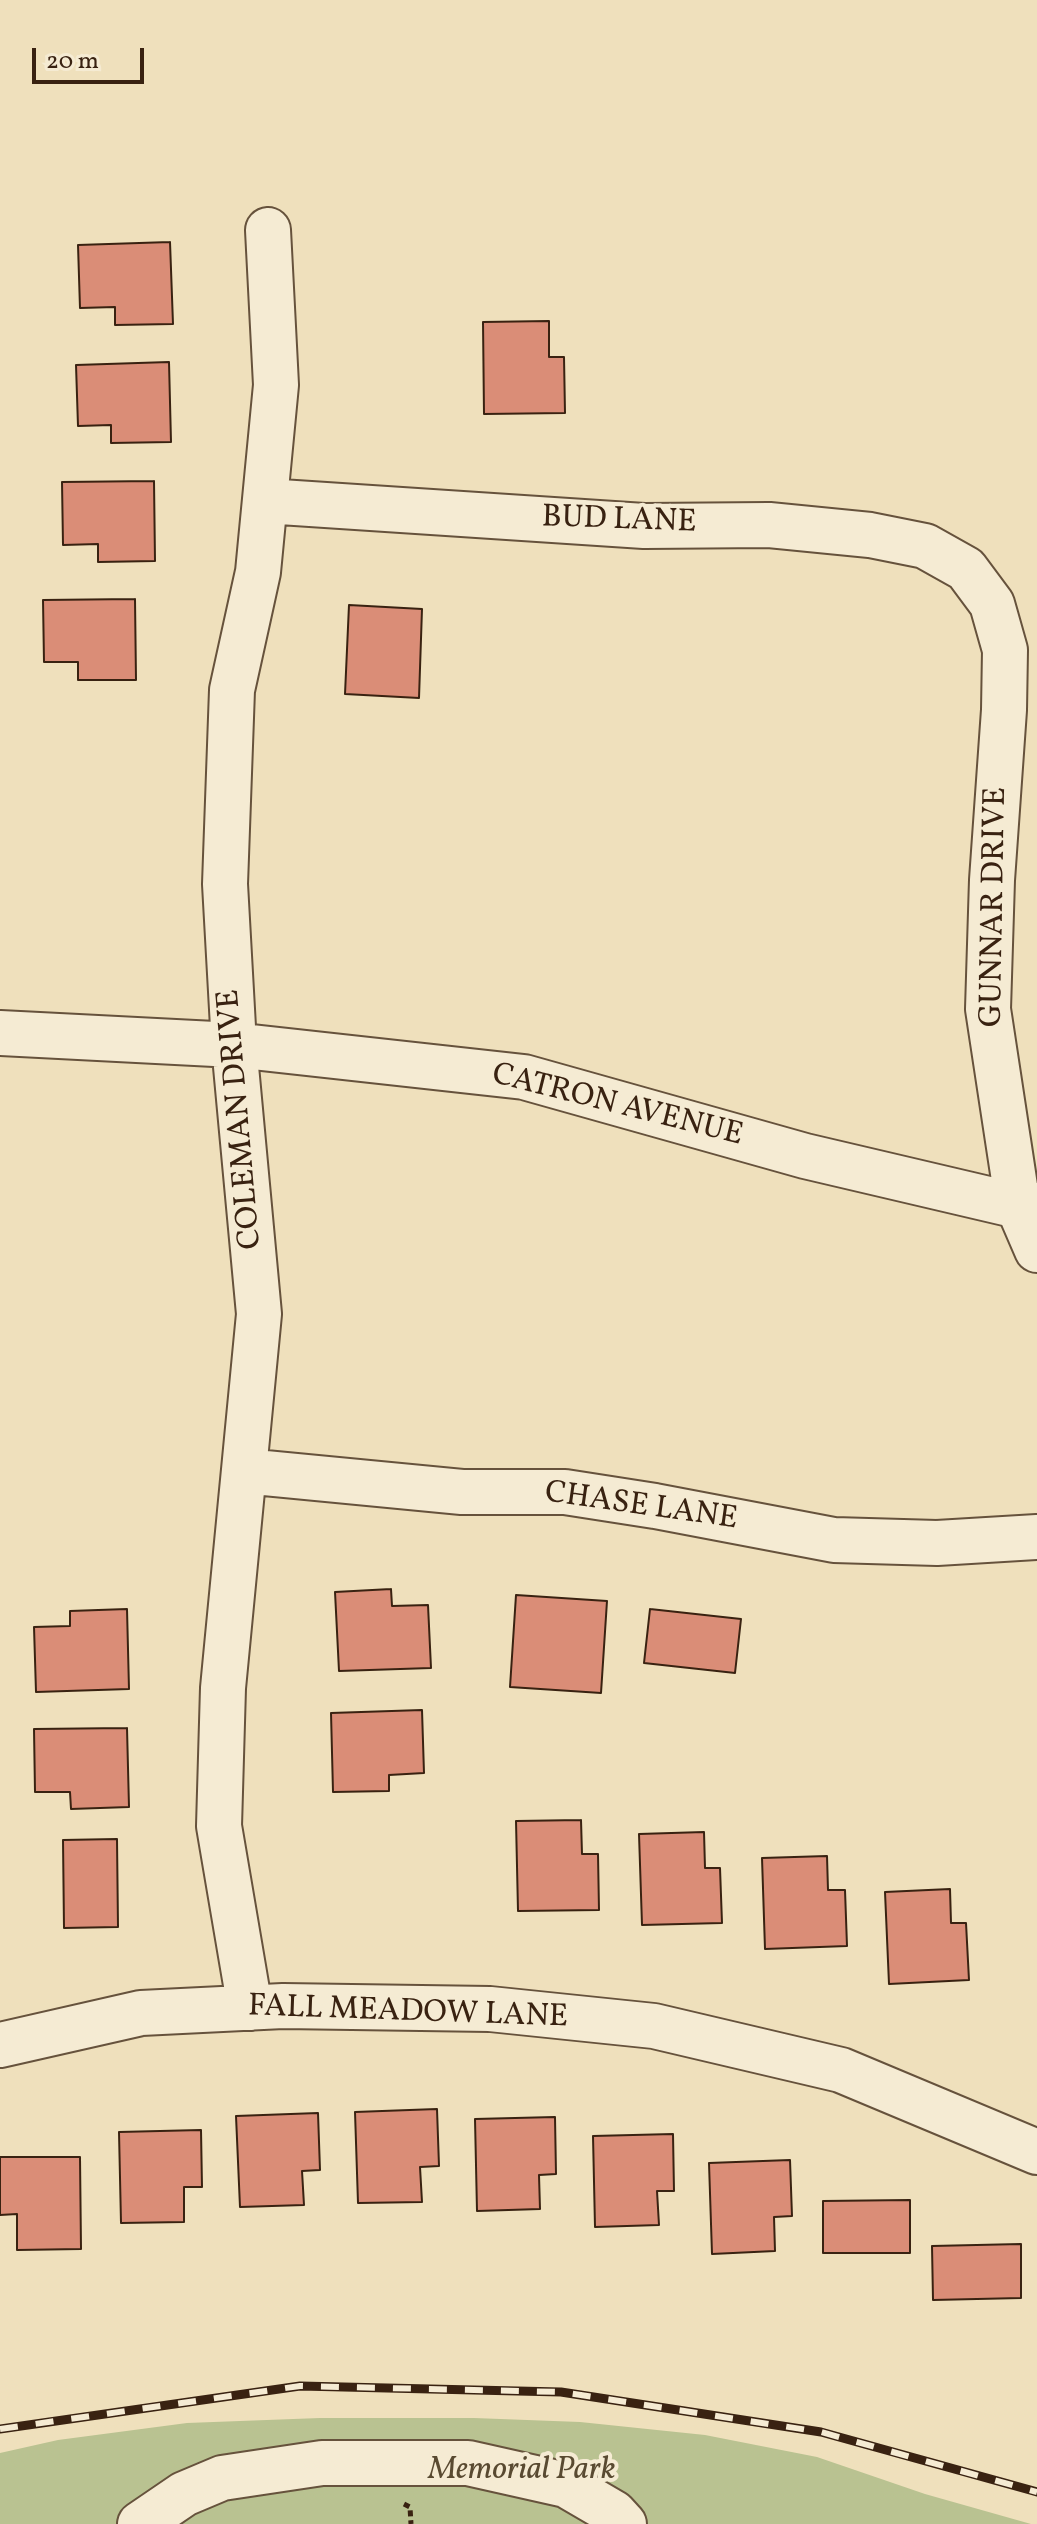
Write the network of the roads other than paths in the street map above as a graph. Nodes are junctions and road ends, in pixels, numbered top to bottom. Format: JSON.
{"nodes":[{"id":1,"x":268,"y":230,"type":"dead end"},
{"id":2,"x":265,"y":501,"type":"junction"},
{"id":3,"x":966,"y":569,"type":"joint"},
{"id":4,"x":0,"y":1033,"type":"edge"},
{"id":5,"x":234,"y":1045,"type":"junction"},
{"id":6,"x":1028,"y":1205,"type":"edge"},
{"id":7,"x":1037,"y":1250,"type":"edge"},
{"id":8,"x":244,"y":1471,"type":"junction"},
{"id":9,"x":1037,"y":1537,"type":"edge"},
{"id":10,"x":250,"y":2008,"type":"junction"},
{"id":11,"x":0,"y":2045,"type":"edge"},
{"id":12,"x":1037,"y":2152,"type":"edge"},
{"id":13,"x":140,"y":2524,"type":"edge"},
{"id":14,"x":624,"y":2524,"type":"edge"}],
"edges":[{"from":1,"to":2,"type":"street","name":"COLEMAN DRIVE"},
{"from":2,"to":3,"type":"street","name":"BUD LANE"},
{"from":2,"to":5,"type":"street","name":"COLEMAN DRIVE"},
{"from":3,"to":6,"type":"street","name":"GUNNAR DRIVE"},
{"from":4,"to":5,"type":"street","name":"CATRON AVENUE"},
{"from":5,"to":6,"type":"street","name":"CATRON AVENUE"},
{"from":5,"to":8,"type":"street","name":"COLEMAN DRIVE"},
{"from":6,"to":7,"type":"street","name":"GUNNAR DRIVE"},
{"from":8,"to":9,"type":"street","name":"CHASE LANE"},
{"from":8,"to":10,"type":"street","name":"COLEMAN DRIVE"},
{"from":10,"to":11,"type":"street","name":"FALL MEADOW LANE"},
{"from":10,"to":12,"type":"street","name":"FALL MEADOW LANE"},
{"from":13,"to":14,"type":"street"}]}
